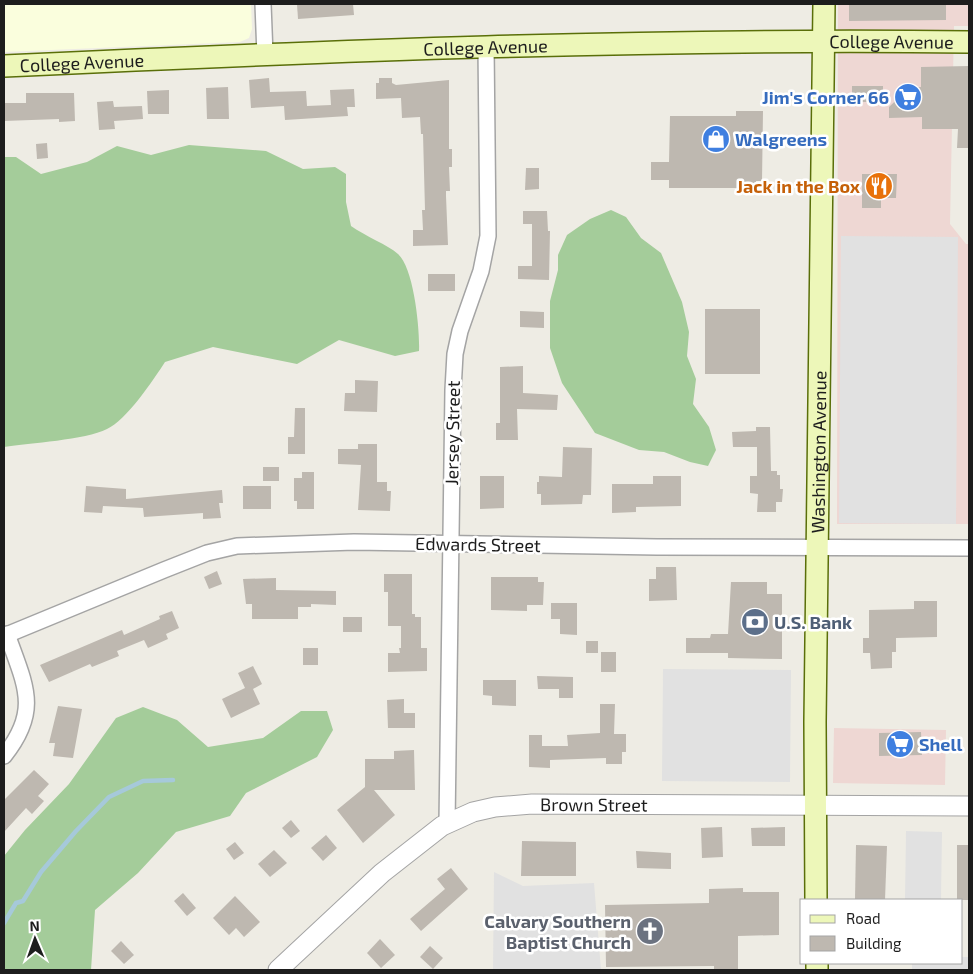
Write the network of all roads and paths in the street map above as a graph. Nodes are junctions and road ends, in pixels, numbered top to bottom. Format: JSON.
{"nodes":[{"id":1,"x":262,"y":4,"type":"edge"},
{"id":2,"x":824,"y":4,"type":"edge"},
{"id":3,"x":825,"y":41,"type":"junction"},
{"id":4,"x":969,"y":42,"type":"edge"},
{"id":5,"x":486,"y":46,"type":"junction"},
{"id":6,"x":265,"y":55,"type":"junction"},
{"id":7,"x":4,"y":66,"type":"edge"},
{"id":8,"x":450,"y":544,"type":"junction"},
{"id":9,"x":817,"y":547,"type":"junction"},
{"id":10,"x":969,"y":548,"type":"edge"},
{"id":11,"x":6,"y":635,"type":"edge"},
{"id":12,"x":4,"y":756,"type":"edge"},
{"id":13,"x":814,"y":804,"type":"junction"},
{"id":14,"x":969,"y":806,"type":"edge"},
{"id":15,"x":447,"y":824,"type":"junction"},
{"id":16,"x":816,"y":899,"type":"edge"},
{"id":17,"x":278,"y":970,"type":"edge"}],
"edges":[{"from":1,"to":6,"type":"street"},
{"from":2,"to":3,"type":"main road","name":"Washington Avenue"},
{"from":3,"to":4,"type":"main road","name":"College Avenue"},
{"from":3,"to":5,"type":"main road","name":"College Avenue"},
{"from":3,"to":9,"type":"main road","name":"Washington Avenue"},
{"from":5,"to":6,"type":"main road","name":"College Avenue"},
{"from":5,"to":8,"type":"street","name":"Jersey Street"},
{"from":6,"to":7,"type":"main road","name":"College Avenue"},
{"from":8,"to":9,"type":"street","name":"Edwards Street"},
{"from":8,"to":11,"type":"street","name":"Edwards Street"},
{"from":8,"to":15,"type":"street","name":"Jersey Street"},
{"from":9,"to":10,"type":"street","name":"Edwards Street"},
{"from":9,"to":13,"type":"main road","name":"Washington Avenue"},
{"from":11,"to":12,"type":"street"},
{"from":13,"to":14,"type":"street","name":"Brown Street"},
{"from":13,"to":15,"type":"street","name":"Brown Street"},
{"from":13,"to":16,"type":"main road","name":"Washington Avenue"},
{"from":15,"to":17,"type":"street","name":"Brown Street"}]}
